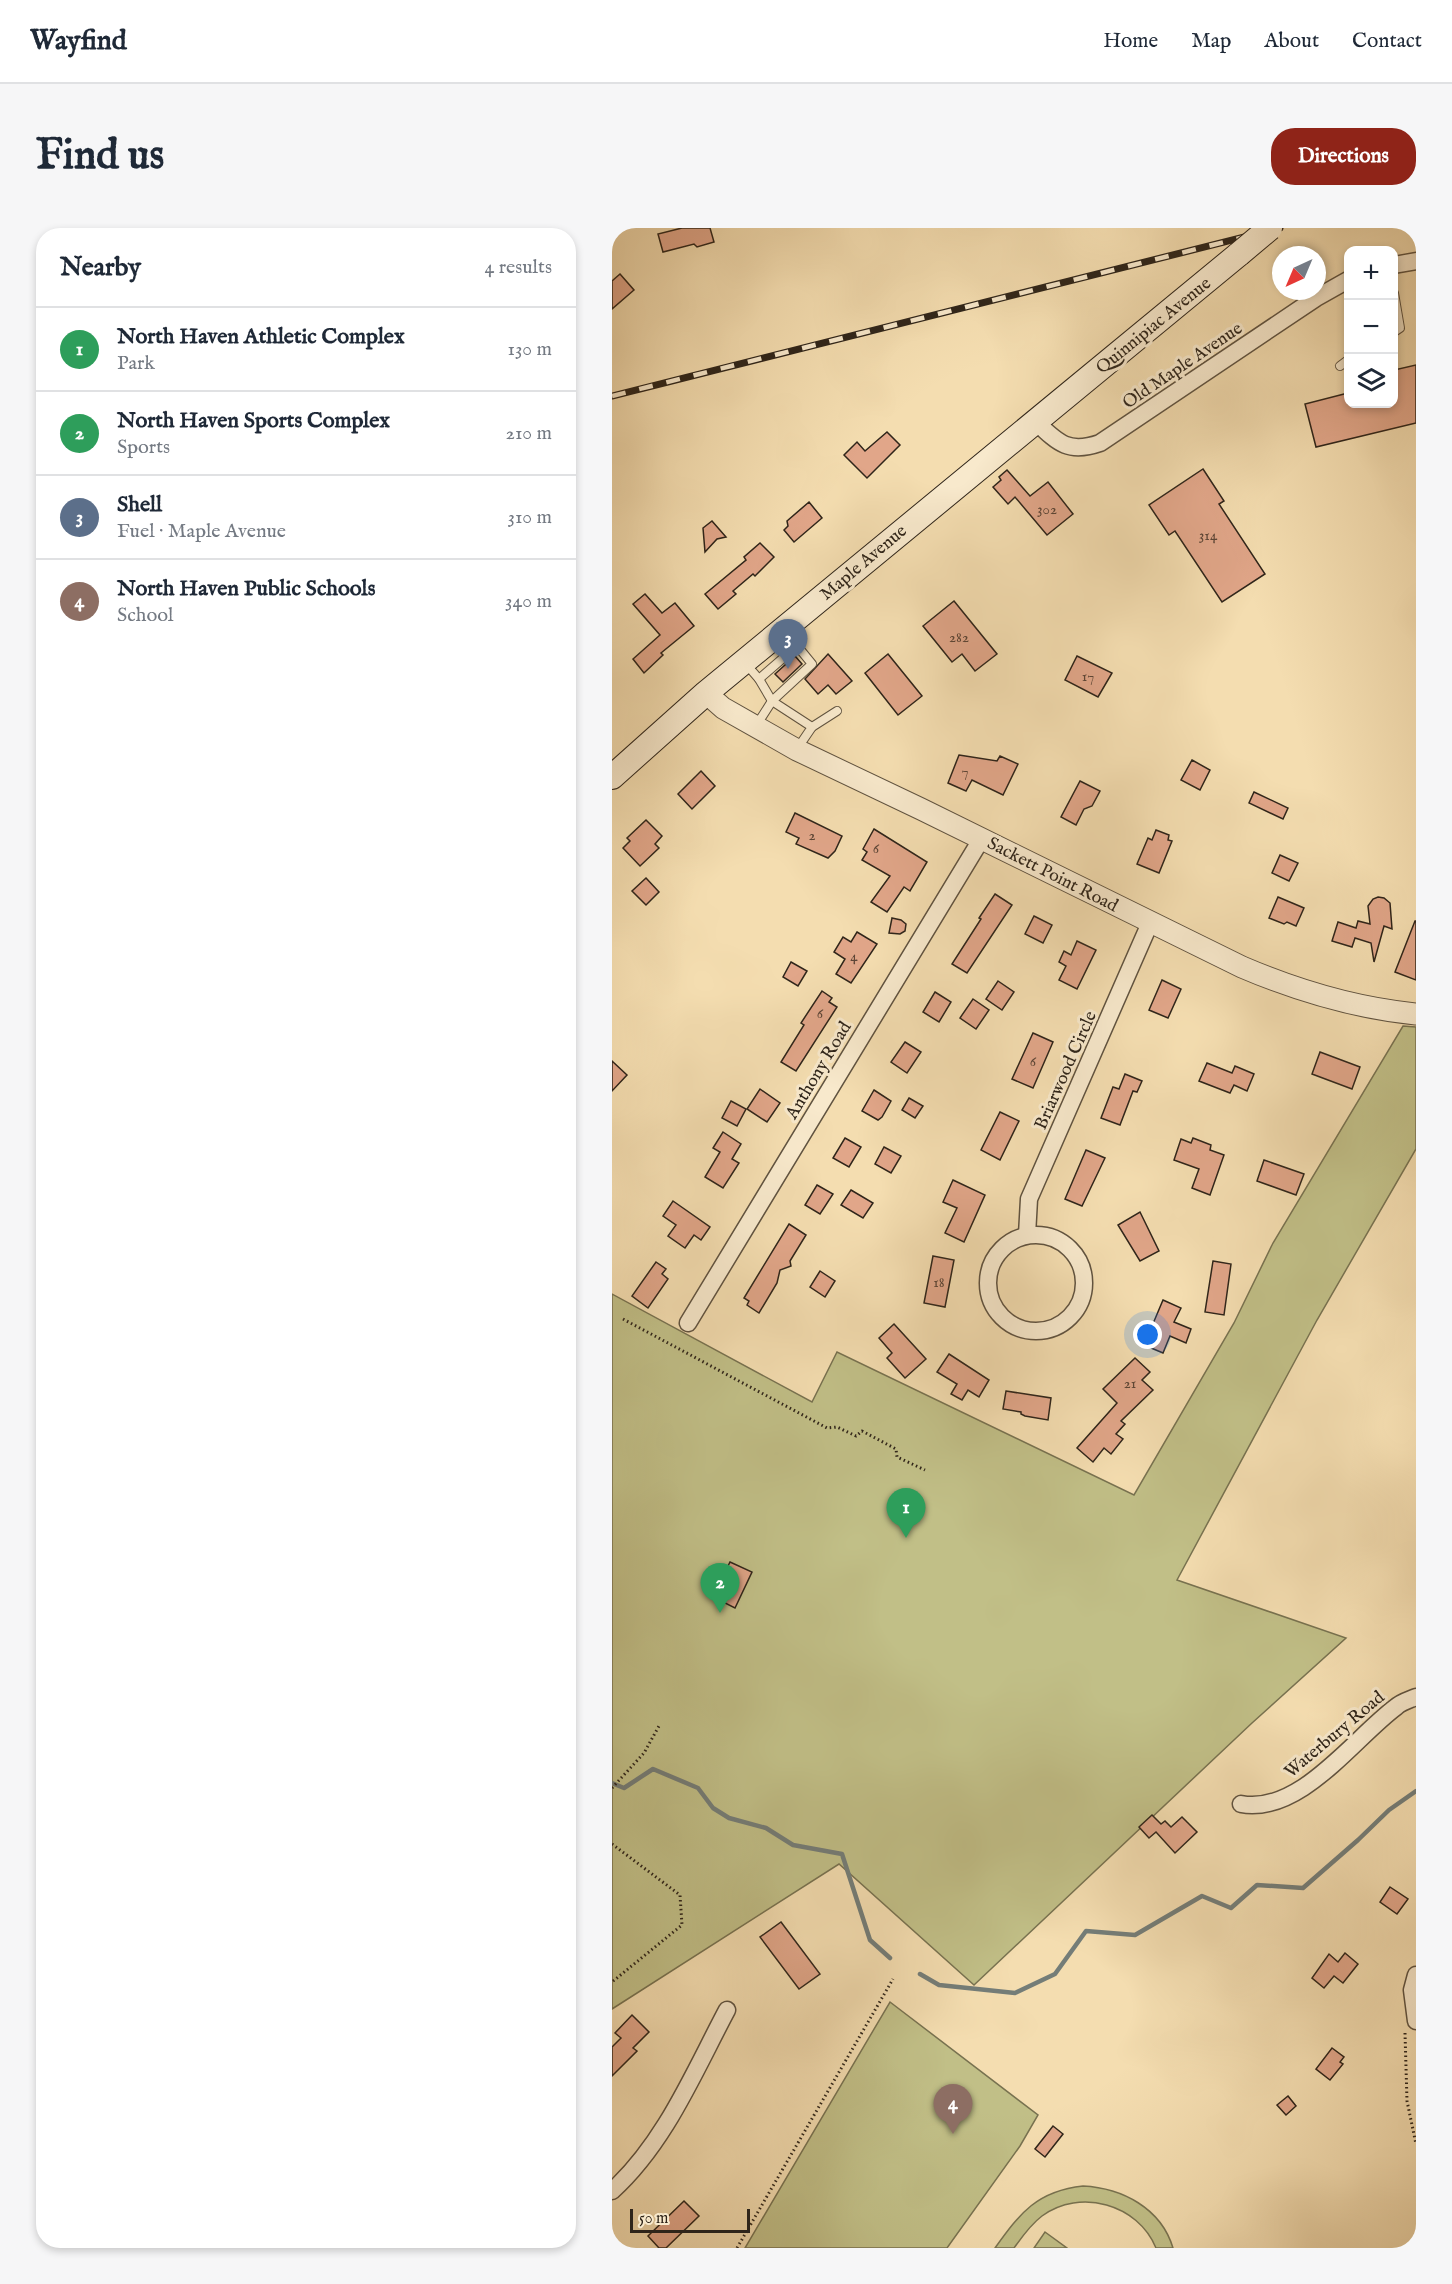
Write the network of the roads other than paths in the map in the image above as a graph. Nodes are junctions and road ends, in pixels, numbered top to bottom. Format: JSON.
{"nodes":[{"id":1,"x":1270,"y":228,"type":"edge"},
{"id":2,"x":1416,"y":261,"type":"edge"},
{"id":3,"x":1398,"y":264,"type":"edge"},
{"id":4,"x":1344,"y":282,"type":"edge"},
{"id":5,"x":1344,"y":363,"type":"edge"},
{"id":6,"x":1340,"y":366,"type":"dead end"},
{"id":7,"x":1035,"y":422,"type":"junction"},
{"id":8,"x":790,"y":637,"type":"junction"},
{"id":9,"x":751,"y":670,"type":"junction"},
{"id":10,"x":706,"y":693,"type":"junction"},
{"id":11,"x":772,"y":701,"type":"junction"},
{"id":12,"x":837,"y":711,"type":"dead end"},
{"id":13,"x":755,"y":727,"type":"junction"},
{"id":14,"x":812,"y":727,"type":"junction"},
{"id":15,"x":796,"y":750,"type":"junction"},
{"id":16,"x":612,"y":777,"type":"edge"},
{"id":17,"x":982,"y":838,"type":"junction"},
{"id":18,"x":1150,"y":923,"type":"junction"},
{"id":19,"x":1416,"y":1014,"type":"edge"},
{"id":20,"x":1027,"y":1235,"type":"junction"},
{"id":21,"x":688,"y":1323,"type":"dead end"},
{"id":22,"x":1416,"y":1697,"type":"edge"},
{"id":23,"x":1241,"y":1804,"type":"dead end"},
{"id":24,"x":1416,"y":1975,"type":"edge"},
{"id":25,"x":727,"y":2010,"type":"dead end"},
{"id":26,"x":1415,"y":2014,"type":"edge"},
{"id":27,"x":612,"y":2191,"type":"edge"}],
"edges":[{"from":1,"to":7,"type":"main road","name":"Quinnipiac Avenue","bridge":true},
{"from":2,"to":3,"type":"street"},
{"from":4,"to":7,"type":"street","name":"Old Maple Avenue"},
{"from":5,"to":6,"type":"lane"},
{"from":7,"to":8,"type":"main road","name":"Maple Avenue"},
{"from":8,"to":9,"type":"main road","name":"Maple Avenue"},
{"from":8,"to":11,"type":"lane"},
{"from":9,"to":10,"type":"main road","name":"Maple Avenue"},
{"from":9,"to":11,"type":"lane"},
{"from":10,"to":13,"type":"street","name":"Sackett Point Road"},
{"from":10,"to":16,"type":"main road","name":"Maple Avenue"},
{"from":11,"to":13,"type":"lane"},
{"from":11,"to":14,"type":"lane"},
{"from":12,"to":14,"type":"lane"},
{"from":13,"to":15,"type":"street","name":"Sackett Point Road"},
{"from":14,"to":15,"type":"lane"},
{"from":15,"to":17,"type":"street","name":"Sackett Point Road"},
{"from":17,"to":18,"type":"street","name":"Sackett Point Road"},
{"from":17,"to":21,"type":"street","name":"Anthony Road"},
{"from":18,"to":19,"type":"street","name":"Sackett Point Road"},
{"from":18,"to":20,"type":"street","name":"Briarwood Circle"},
{"from":20,"to":20,"type":"street"},
{"from":22,"to":23,"type":"street","name":"Waterbury Road"},
{"from":24,"to":26,"type":"street"},
{"from":25,"to":27,"type":"street"}]}
